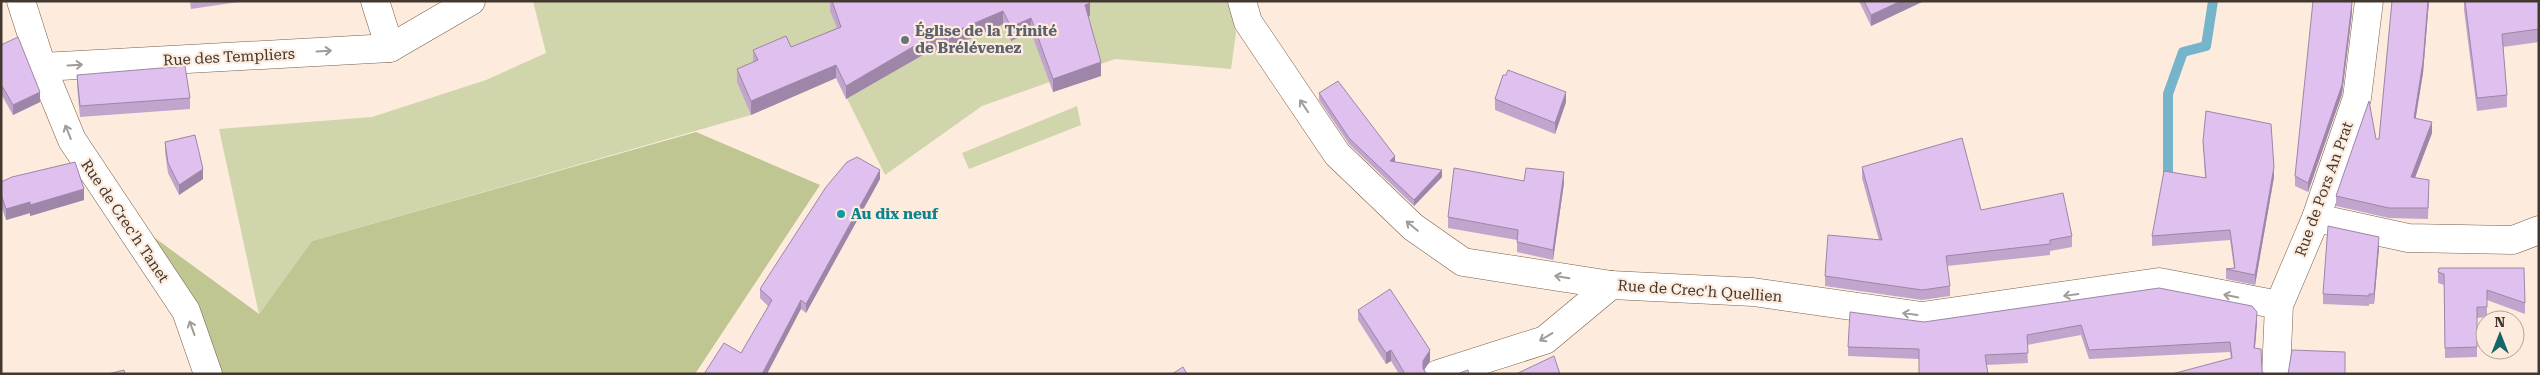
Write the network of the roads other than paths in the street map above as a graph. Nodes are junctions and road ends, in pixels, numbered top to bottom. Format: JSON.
{"nodes":[{"id":1,"x":21,"y":1,"type":"edge"},
{"id":2,"x":375,"y":1,"type":"edge"},
{"id":3,"x":471,"y":1,"type":"edge"},
{"id":4,"x":1242,"y":1,"type":"edge"},
{"id":5,"x":2369,"y":1,"type":"edge"},
{"id":6,"x":390,"y":48,"type":"junction"},
{"id":7,"x":42,"y":67,"type":"junction"},
{"id":8,"x":2316,"y":218,"type":"junction"},
{"id":9,"x":2539,"y":230,"type":"edge"},
{"id":10,"x":1610,"y":285,"type":"junction"},
{"id":11,"x":2279,"y":306,"type":"junction"},
{"id":12,"x":208,"y":374,"type":"edge"},
{"id":13,"x":1438,"y":374,"type":"edge"},
{"id":14,"x":2276,"y":374,"type":"edge"}],
"edges":[{"from":1,"to":7,"type":"street"},
{"from":2,"to":6,"type":"street"},
{"from":3,"to":6,"type":"street","name":"Rue des Templiers"},
{"from":10,"to":4,"type":"street","name":"Rue de Crec'h Quellien","one_way":true},
{"from":5,"to":8,"type":"street","name":"Rue de Pors An Prat"},
{"from":7,"to":6,"type":"street","name":"Rue des Templiers","one_way":true},
{"from":12,"to":7,"type":"street","name":"Rue de Crec'h Tanet","one_way":true},
{"from":8,"to":9,"type":"street","name":"Rue de Pors An Prat"},
{"from":8,"to":11,"type":"street","name":"Rue de Pors An Prat"},
{"from":11,"to":10,"type":"street","name":"Rue de Crec'h Quellien","one_way":true},
{"from":10,"to":13,"type":"street","one_way":true},
{"from":11,"to":14,"type":"street","name":"Rue de Pors An Prat"}]}
